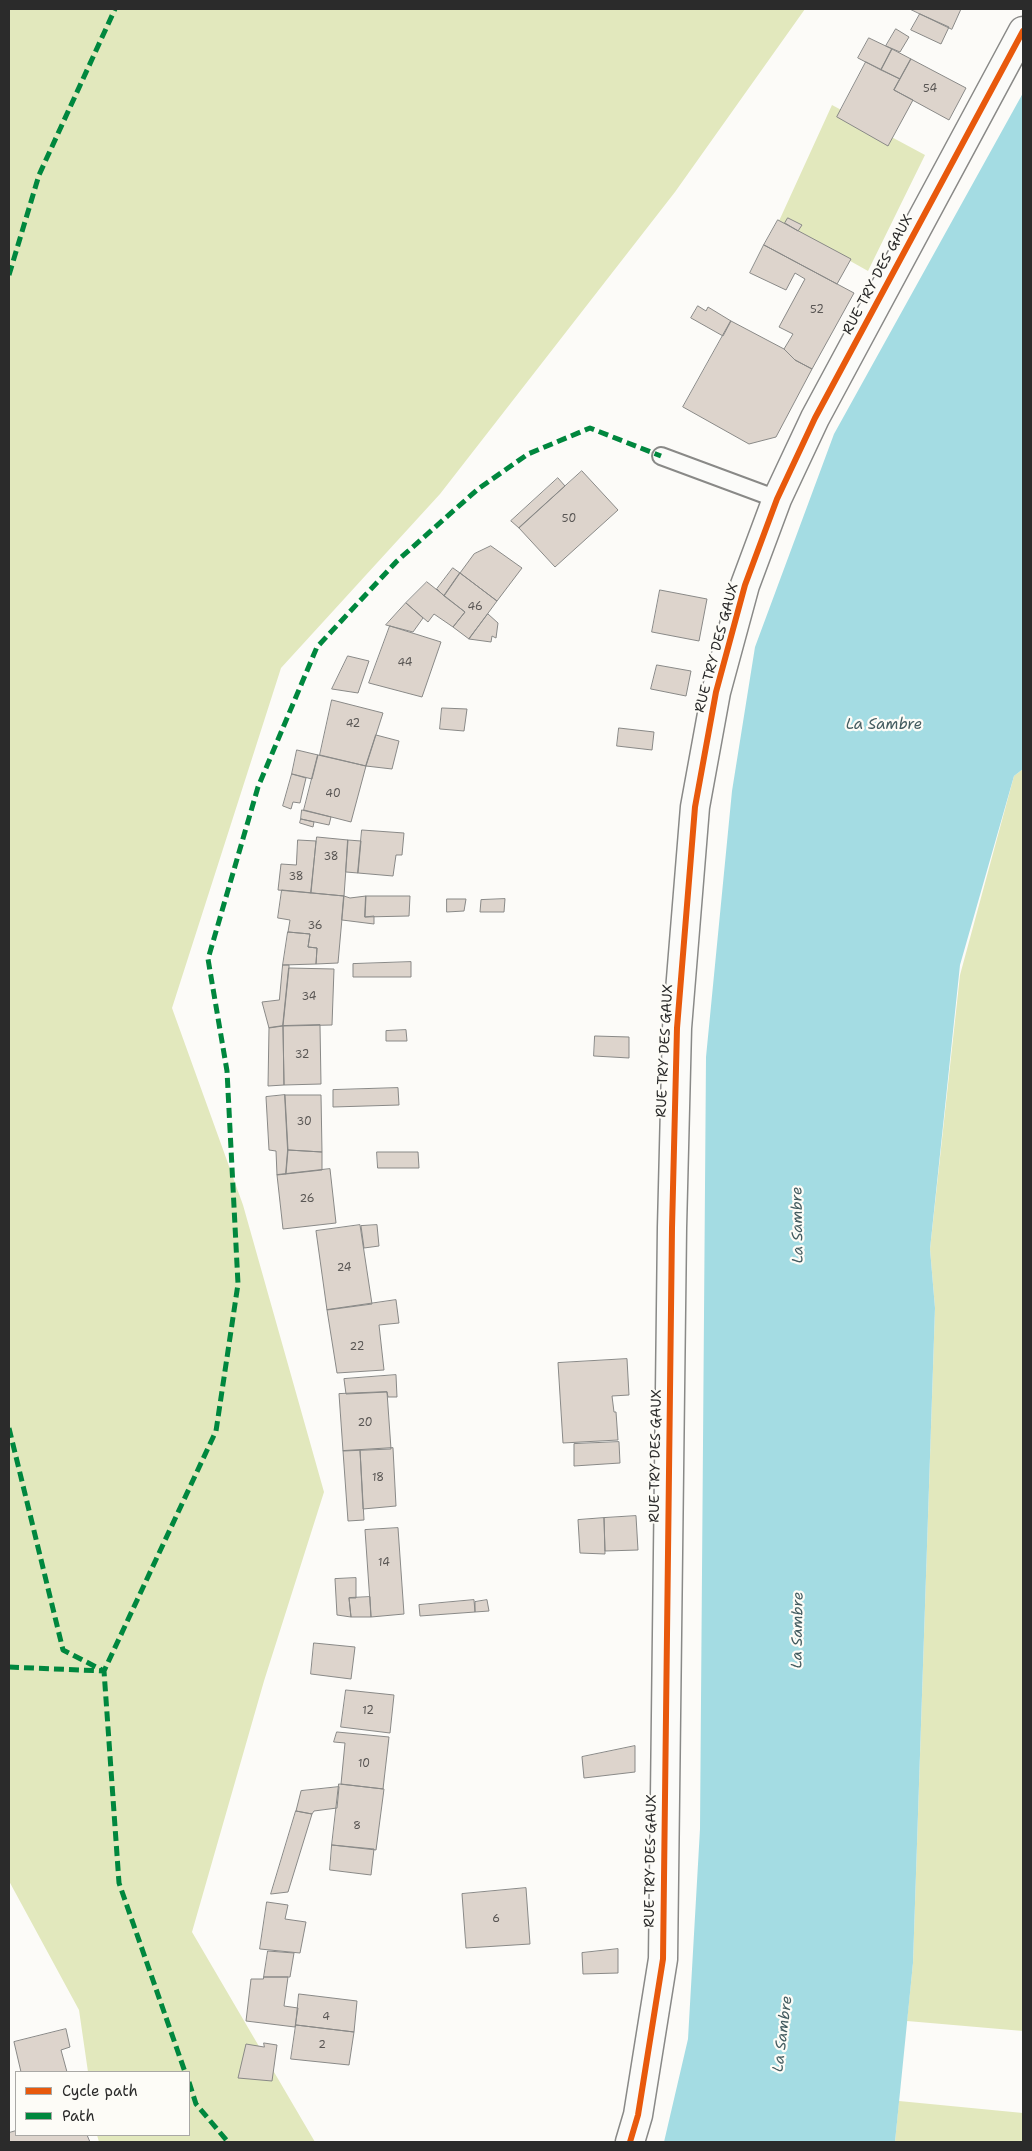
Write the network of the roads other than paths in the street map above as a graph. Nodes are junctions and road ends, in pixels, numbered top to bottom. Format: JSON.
{"nodes":[{"id":1,"x":1023,"y":31,"type":"edge"},
{"id":2,"x":661,"y":456,"type":"dead end"},
{"id":3,"x":777,"y":500,"type":"junction"},
{"id":4,"x":630,"y":2142,"type":"edge"}],
"edges":[{"from":1,"to":3,"type":"street","name":"RUE TRY DES GAUX"},
{"from":2,"to":3,"type":"lane"},
{"from":3,"to":4,"type":"street","name":"RUE TRY DES GAUX"}]}
